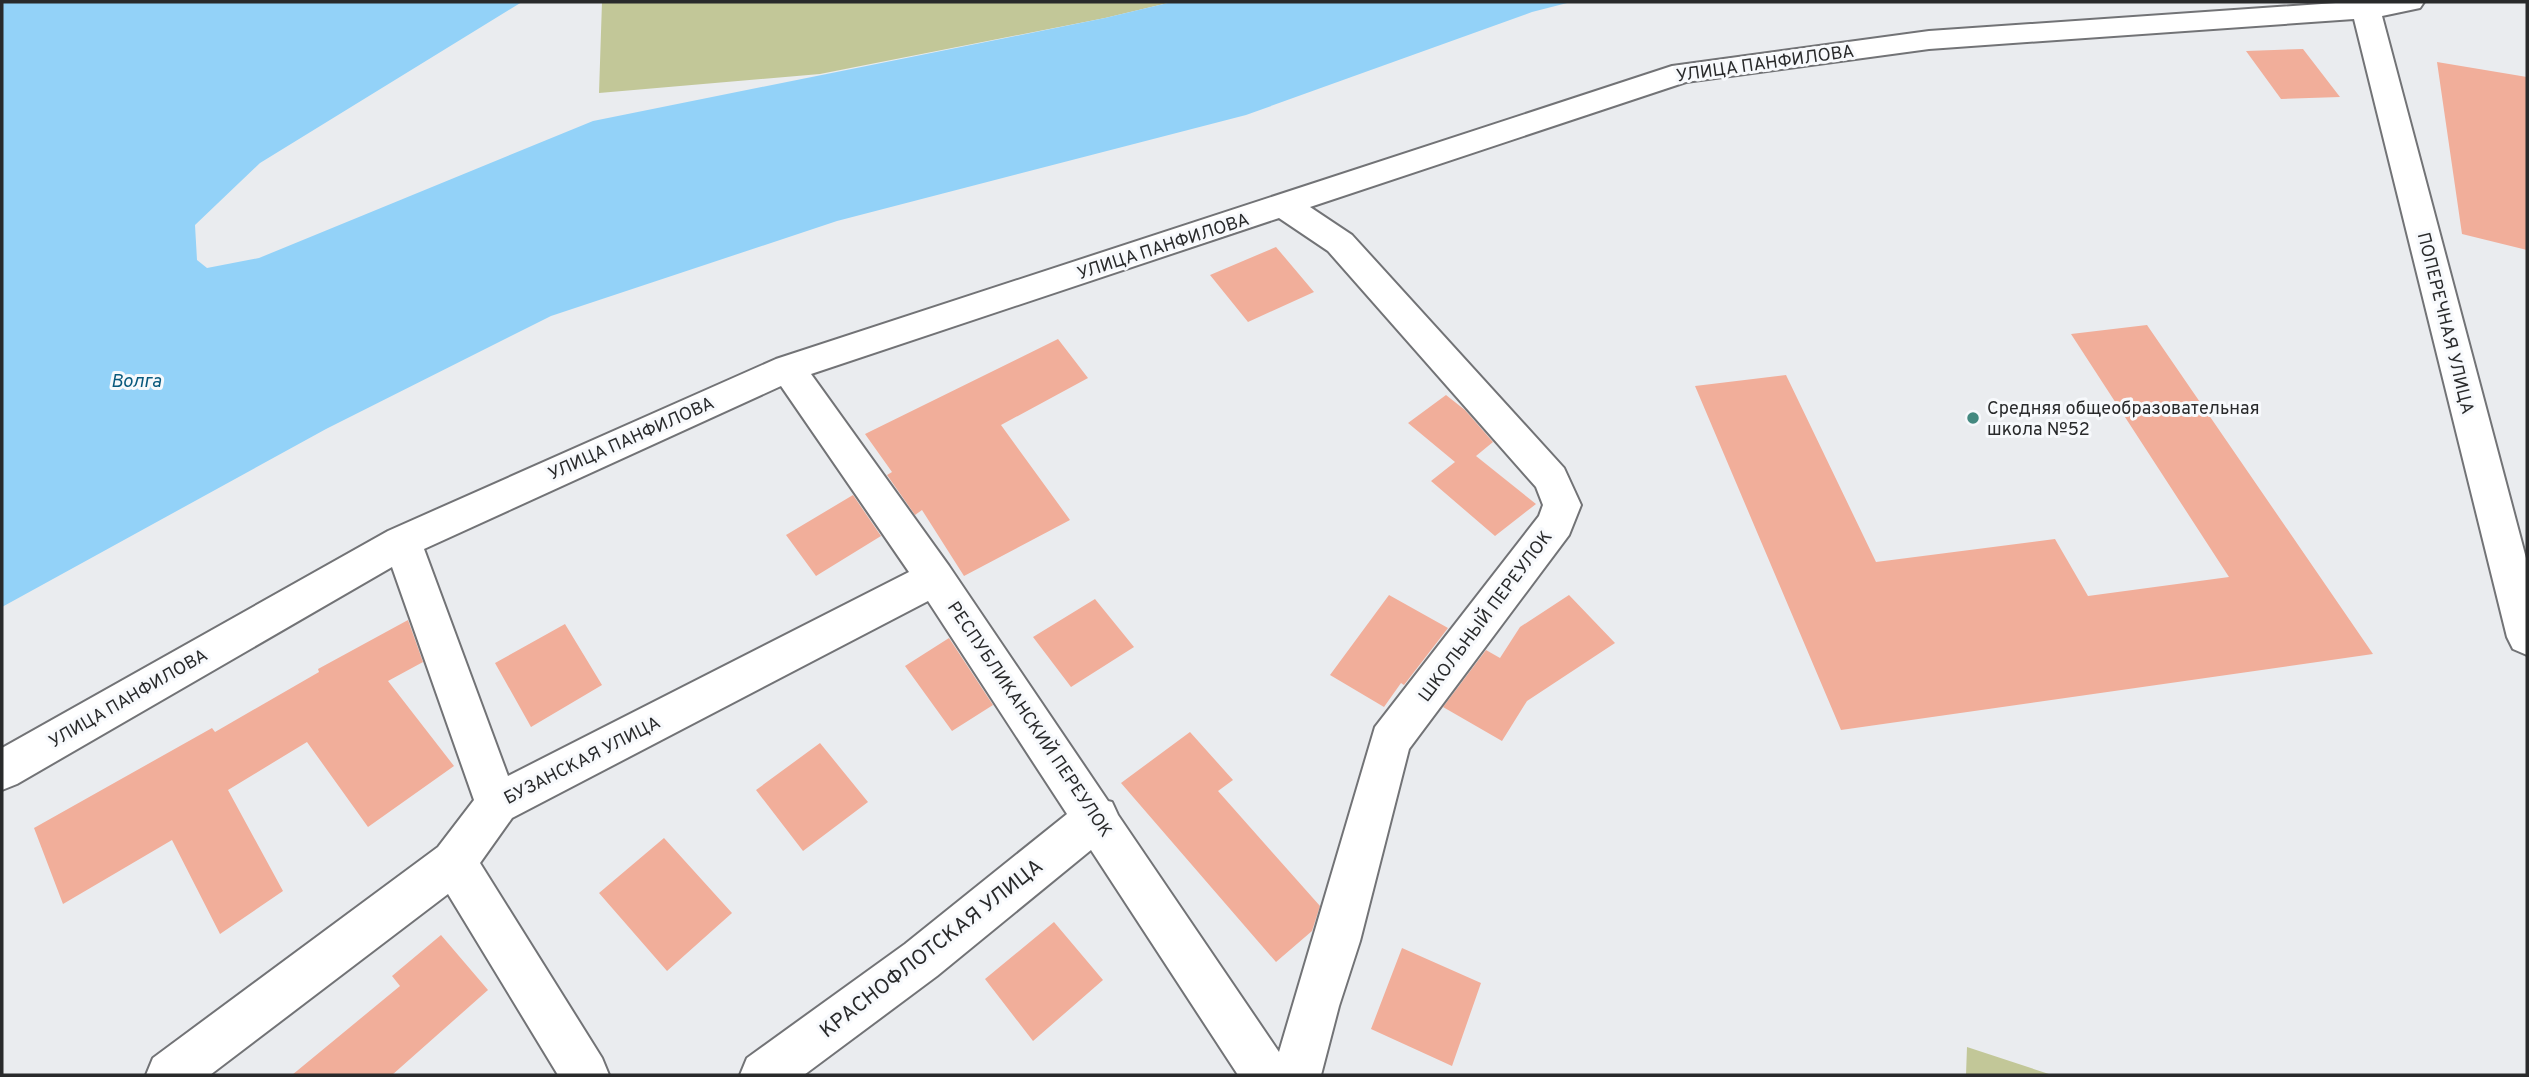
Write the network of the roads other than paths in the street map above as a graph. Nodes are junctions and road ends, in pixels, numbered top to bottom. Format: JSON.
{"nodes":[{"id":1,"x":2410,"y":2,"type":"edge"},
{"id":2,"x":2365,"y":6,"type":"edge"},
{"id":3,"x":1285,"y":206,"type":"junction"},
{"id":4,"x":788,"y":368,"type":"junction"},
{"id":5,"x":402,"y":542,"type":"junction"},
{"id":6,"x":935,"y":578,"type":"junction"},
{"id":7,"x":2527,"y":636,"type":"edge"},
{"id":8,"x":2,"y":770,"type":"edge"},
{"id":9,"x":497,"y":804,"type":"junction"},
{"id":10,"x":1097,"y":817,"type":"junction"},
{"id":11,"x":454,"y":862,"type":"junction"},
{"id":12,"x":170,"y":1075,"type":"edge"},
{"id":13,"x":585,"y":1075,"type":"edge"},
{"id":14,"x":764,"y":1075,"type":"edge"},
{"id":15,"x":1266,"y":1075,"type":"edge"},
{"id":16,"x":1297,"y":1075,"type":"edge"}],
"edges":[{"from":1,"to":2,"type":"street","name":"УЛИЦА ПАНФИЛОВА"},
{"from":2,"to":3,"type":"street","name":"УЛИЦА ПАНФИЛОВА"},
{"from":2,"to":7,"type":"street","name":"ПОПЕРЕЧНАЯ УЛИЦА"},
{"from":3,"to":4,"type":"street","name":"УЛИЦА ПАНФИЛОВА"},
{"from":3,"to":16,"type":"street","name":"ШКОЛЬНЫЙ ПЕРЕУЛОК"},
{"from":4,"to":5,"type":"street","name":"УЛИЦА ПАНФИЛОВА"},
{"from":4,"to":6,"type":"street","name":"РЕСПУБЛИКАНСКИЙ ПЕРЕУЛОК"},
{"from":5,"to":8,"type":"street","name":"УЛИЦА ПАНФИЛОВА"},
{"from":5,"to":9,"type":"street"},
{"from":6,"to":9,"type":"street","name":"БУЗАНСКАЯ УЛИЦА"},
{"from":6,"to":10,"type":"street","name":"РЕСПУБЛИКАНСКИЙ ПЕРЕУЛОК"},
{"from":9,"to":11,"type":"street","name":"БУЗАНСКАЯ УЛИЦА"},
{"from":10,"to":14,"type":"street","name":"КРАСНОФЛОТСКАЯ УЛИЦА"},
{"from":10,"to":15,"type":"street","name":"РЕСПУБЛИКАНСКИЙ ПЕРЕУЛОК"},
{"from":11,"to":12,"type":"street","name":"БУЗАНСКАЯ УЛИЦА"},
{"from":11,"to":13,"type":"street"}]}
